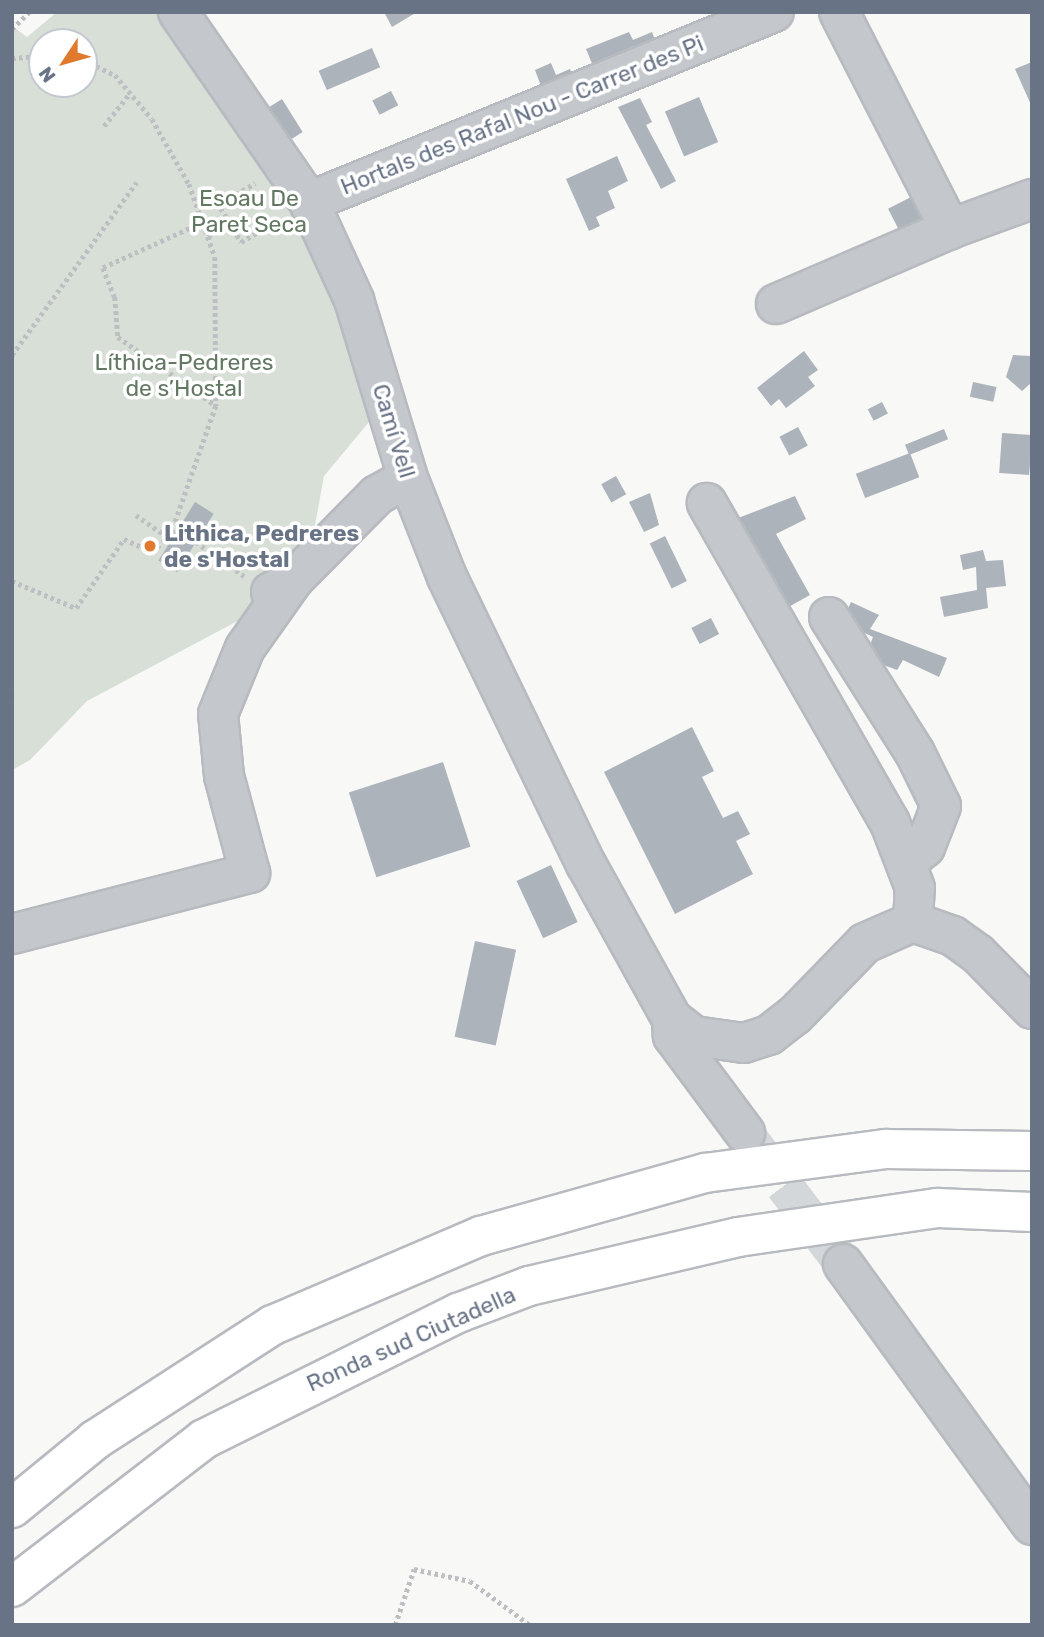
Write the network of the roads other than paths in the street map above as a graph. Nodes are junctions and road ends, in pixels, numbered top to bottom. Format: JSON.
{"nodes":[{"id":1,"x":178,"y":12,"type":"edge"},
{"id":2,"x":774,"y":12,"type":"edge"},
{"id":3,"x":839,"y":12,"type":"edge"},
{"id":4,"x":1032,"y":199,"type":"edge"},
{"id":5,"x":291,"y":206,"type":"junction"},
{"id":6,"x":950,"y":229,"type":"junction"},
{"id":7,"x":776,"y":304,"type":"dead end"},
{"id":8,"x":408,"y":478,"type":"junction"},
{"id":9,"x":706,"y":503,"type":"dead end"},
{"id":10,"x":829,"y":617,"type":"dead end"},
{"id":11,"x":908,"y":861,"type":"junction"},
{"id":12,"x":913,"y":922,"type":"junction"},
{"id":13,"x":12,"y":934,"type":"edge"},
{"id":14,"x":1032,"y":1009,"type":"edge"},
{"id":15,"x":672,"y":1020,"type":"junction"},
{"id":16,"x":744,"y":1133,"type":"tunnel mouth"},
{"id":17,"x":1032,"y":1151,"type":"edge"},
{"id":18,"x":1032,"y":1212,"type":"edge"},
{"id":19,"x":843,"y":1265,"type":"tunnel mouth"},
{"id":20,"x":12,"y":1508,"type":"edge"},
{"id":21,"x":1032,"y":1524,"type":"edge"},
{"id":22,"x":12,"y":1587,"type":"edge"}],
"edges":[{"from":1,"to":5,"type":"street","name":"Camí Vell"},
{"from":2,"to":5,"type":"street","name":"Hortals des Rafal Nou - Carrer des Pi"},
{"from":3,"to":6,"type":"street"},
{"from":4,"to":6,"type":"street"},
{"from":5,"to":8,"type":"street","name":"Camí Vell"},
{"from":6,"to":7,"type":"street"},
{"from":8,"to":13,"type":"street"},
{"from":8,"to":15,"type":"street","name":"Camí Vell"},
{"from":9,"to":11,"type":"street"},
{"from":10,"to":11,"type":"street"},
{"from":11,"to":12,"type":"street"},
{"from":12,"to":14,"type":"street"},
{"from":12,"to":15,"type":"street"},
{"from":15,"to":16,"type":"street","name":"Camí Vell"},
{"from":17,"to":20,"type":"main road"},
{"from":18,"to":22,"type":"main road","name":"Ronda sud Ciutadella"},
{"from":19,"to":21,"type":"street"}]}
